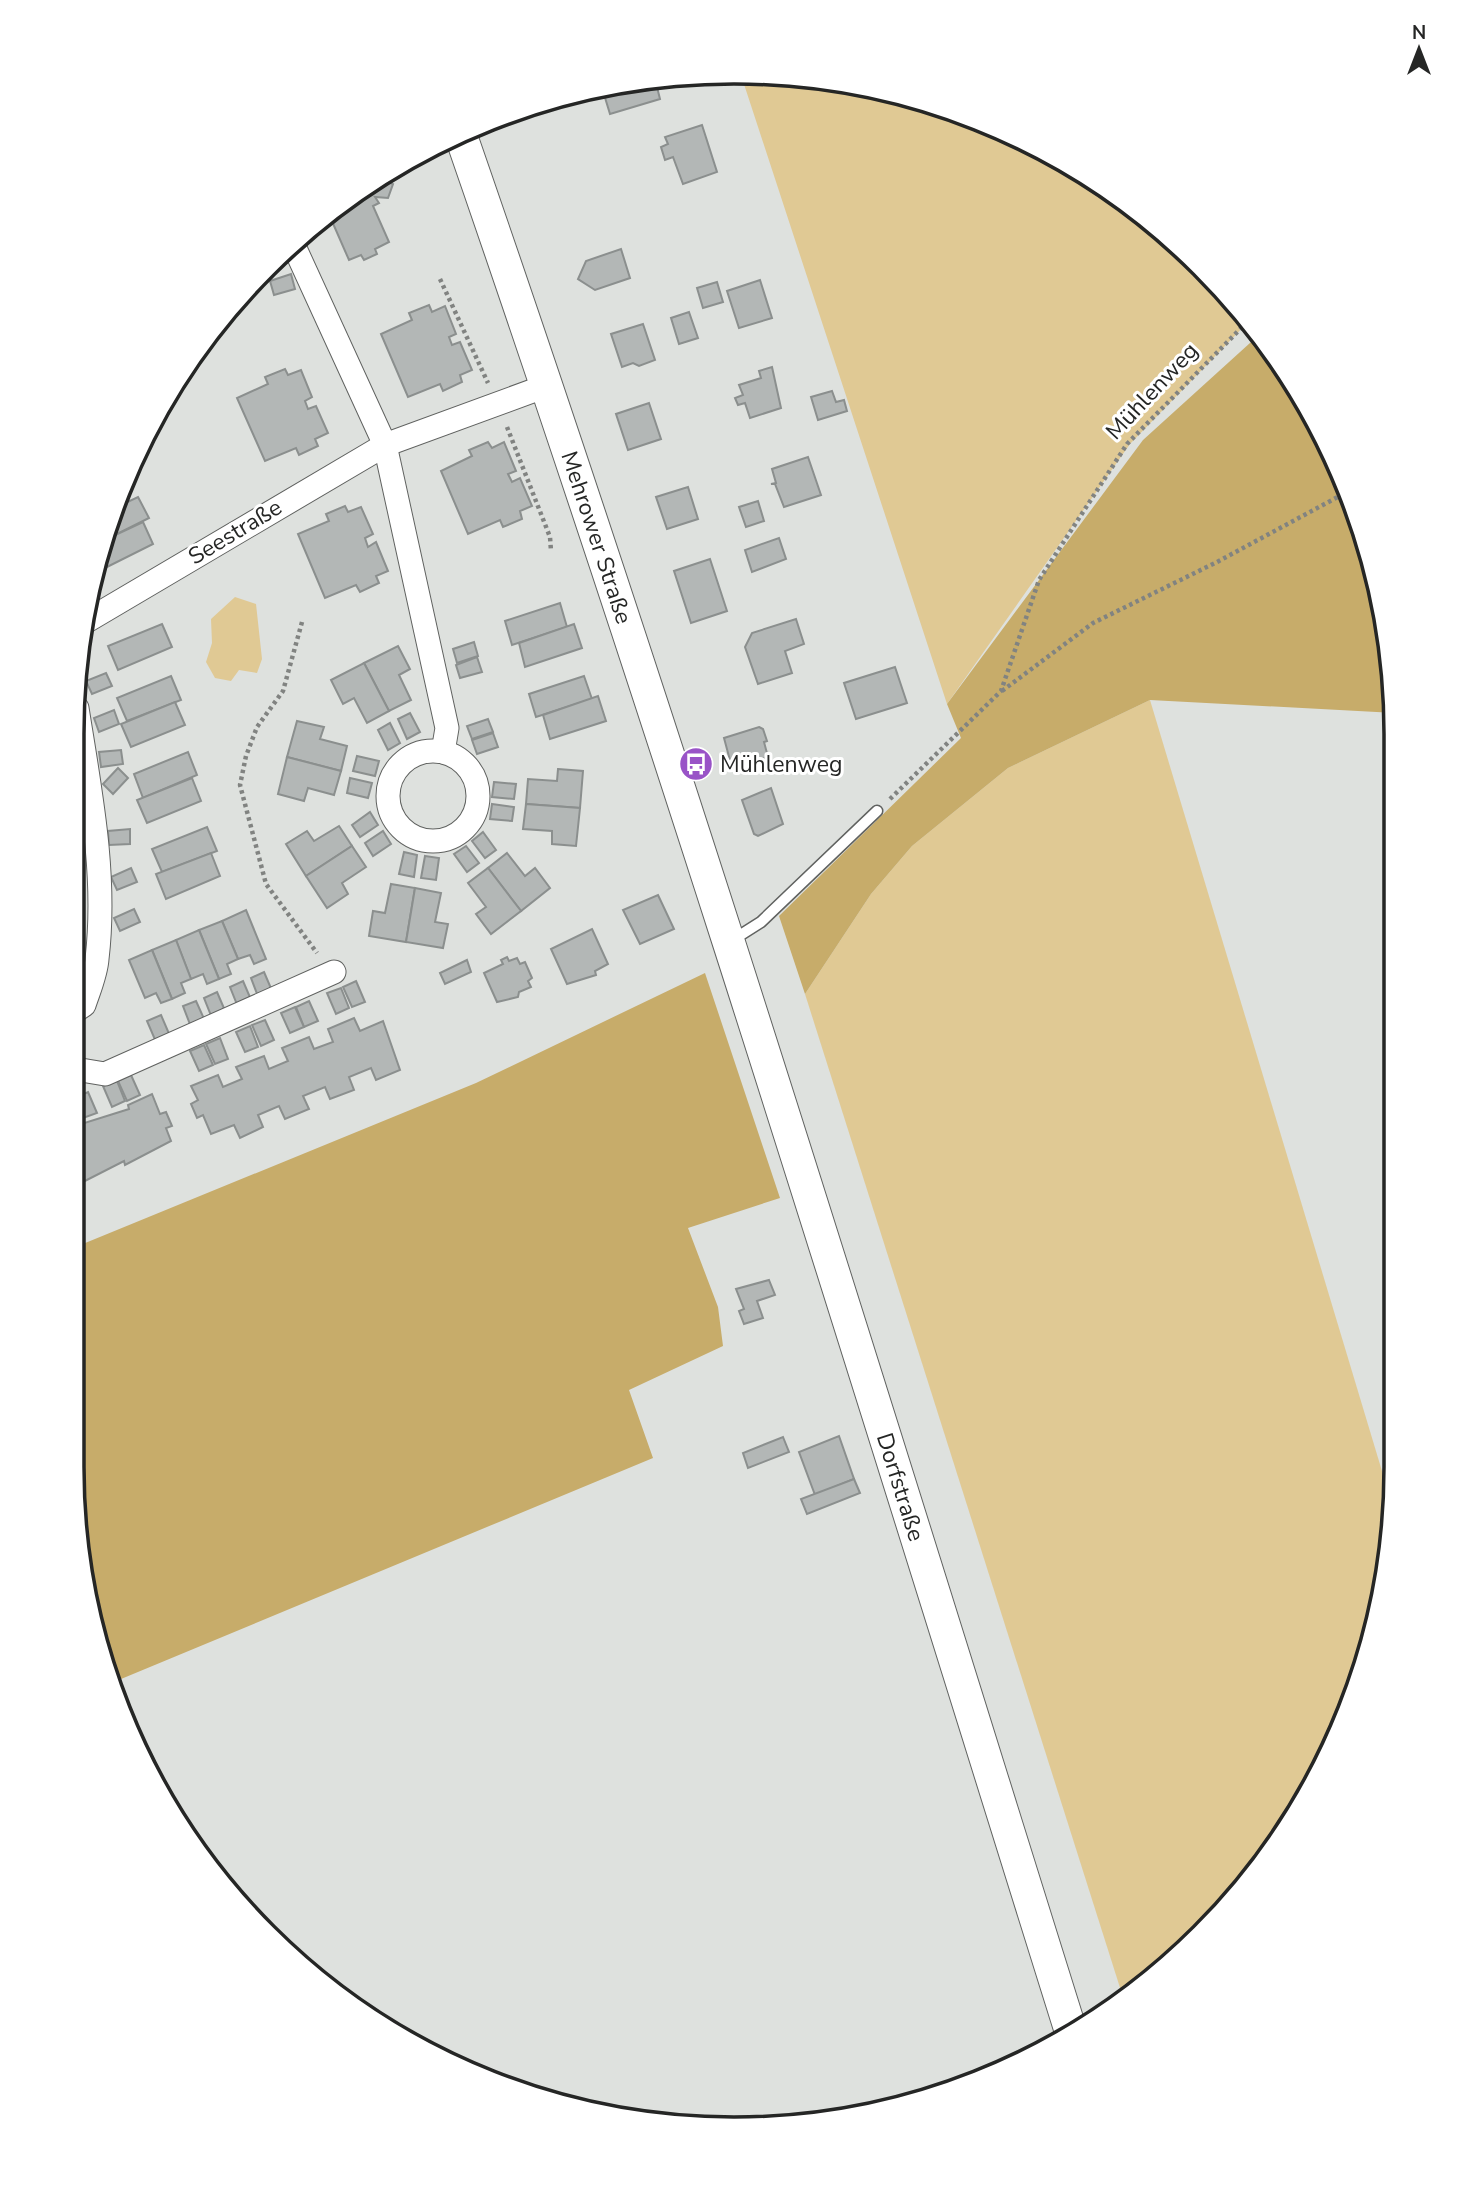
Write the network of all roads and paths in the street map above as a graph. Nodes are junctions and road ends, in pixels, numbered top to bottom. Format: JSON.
{"nodes":[{"id":1,"x":463,"y":143,"type":"edge"},
{"id":2,"x":297,"y":253,"type":"edge"},
{"id":3,"x":440,"y":279,"type":"dead end"},
{"id":4,"x":1242,"y":328,"type":"edge"},
{"id":5,"x":546,"y":386,"type":"junction"},
{"id":6,"x":498,"y":404,"type":"junction"},
{"id":7,"x":385,"y":445,"type":"junction"},
{"id":8,"x":1339,"y":496,"type":"edge"},
{"id":9,"x":551,"y":551,"type":"dead end"},
{"id":10,"x":95,"y":616,"type":"edge"},
{"id":11,"x":302,"y":622,"type":"dead end"},
{"id":12,"x":1001,"y":691,"type":"junction"},
{"id":13,"x":443,"y":752,"type":"dead end"},
{"id":14,"x":84,"y":753,"type":"edge"},
{"id":15,"x":877,"y":811,"type":"joint"},
{"id":16,"x":729,"y":942,"type":"junction"},
{"id":17,"x":334,"y":972,"type":"joint"},
{"id":18,"x":84,"y":1005,"type":"edge"},
{"id":19,"x":84,"y":1070,"type":"edge"},
{"id":20,"x":1069,"y":2024,"type":"edge"}],
"edges":[{"from":1,"to":5,"type":"main road","name":"Mehrower Straße"},
{"from":2,"to":7,"type":"street"},
{"from":3,"to":6,"type":"path"},
{"from":4,"to":12,"type":"path","name":"Mühlenweg"},
{"from":5,"to":6,"type":"street","name":"Seestraße"},
{"from":5,"to":16,"type":"main road","name":"Mehrower Straße"},
{"from":6,"to":7,"type":"street","name":"Seestraße"},
{"from":6,"to":9,"type":"path"},
{"from":7,"to":10,"type":"street","name":"Seestraße"},
{"from":7,"to":13,"type":"street"},
{"from":8,"to":12,"type":"path"},
{"from":11,"to":17,"type":"path"},
{"from":12,"to":15,"type":"path","name":"Mühlenweg"},
{"from":14,"to":18,"type":"street"},
{"from":15,"to":16,"type":"lane"},
{"from":16,"to":20,"type":"main road","name":"Dorfstraße"},
{"from":17,"to":19,"type":"street"}]}
